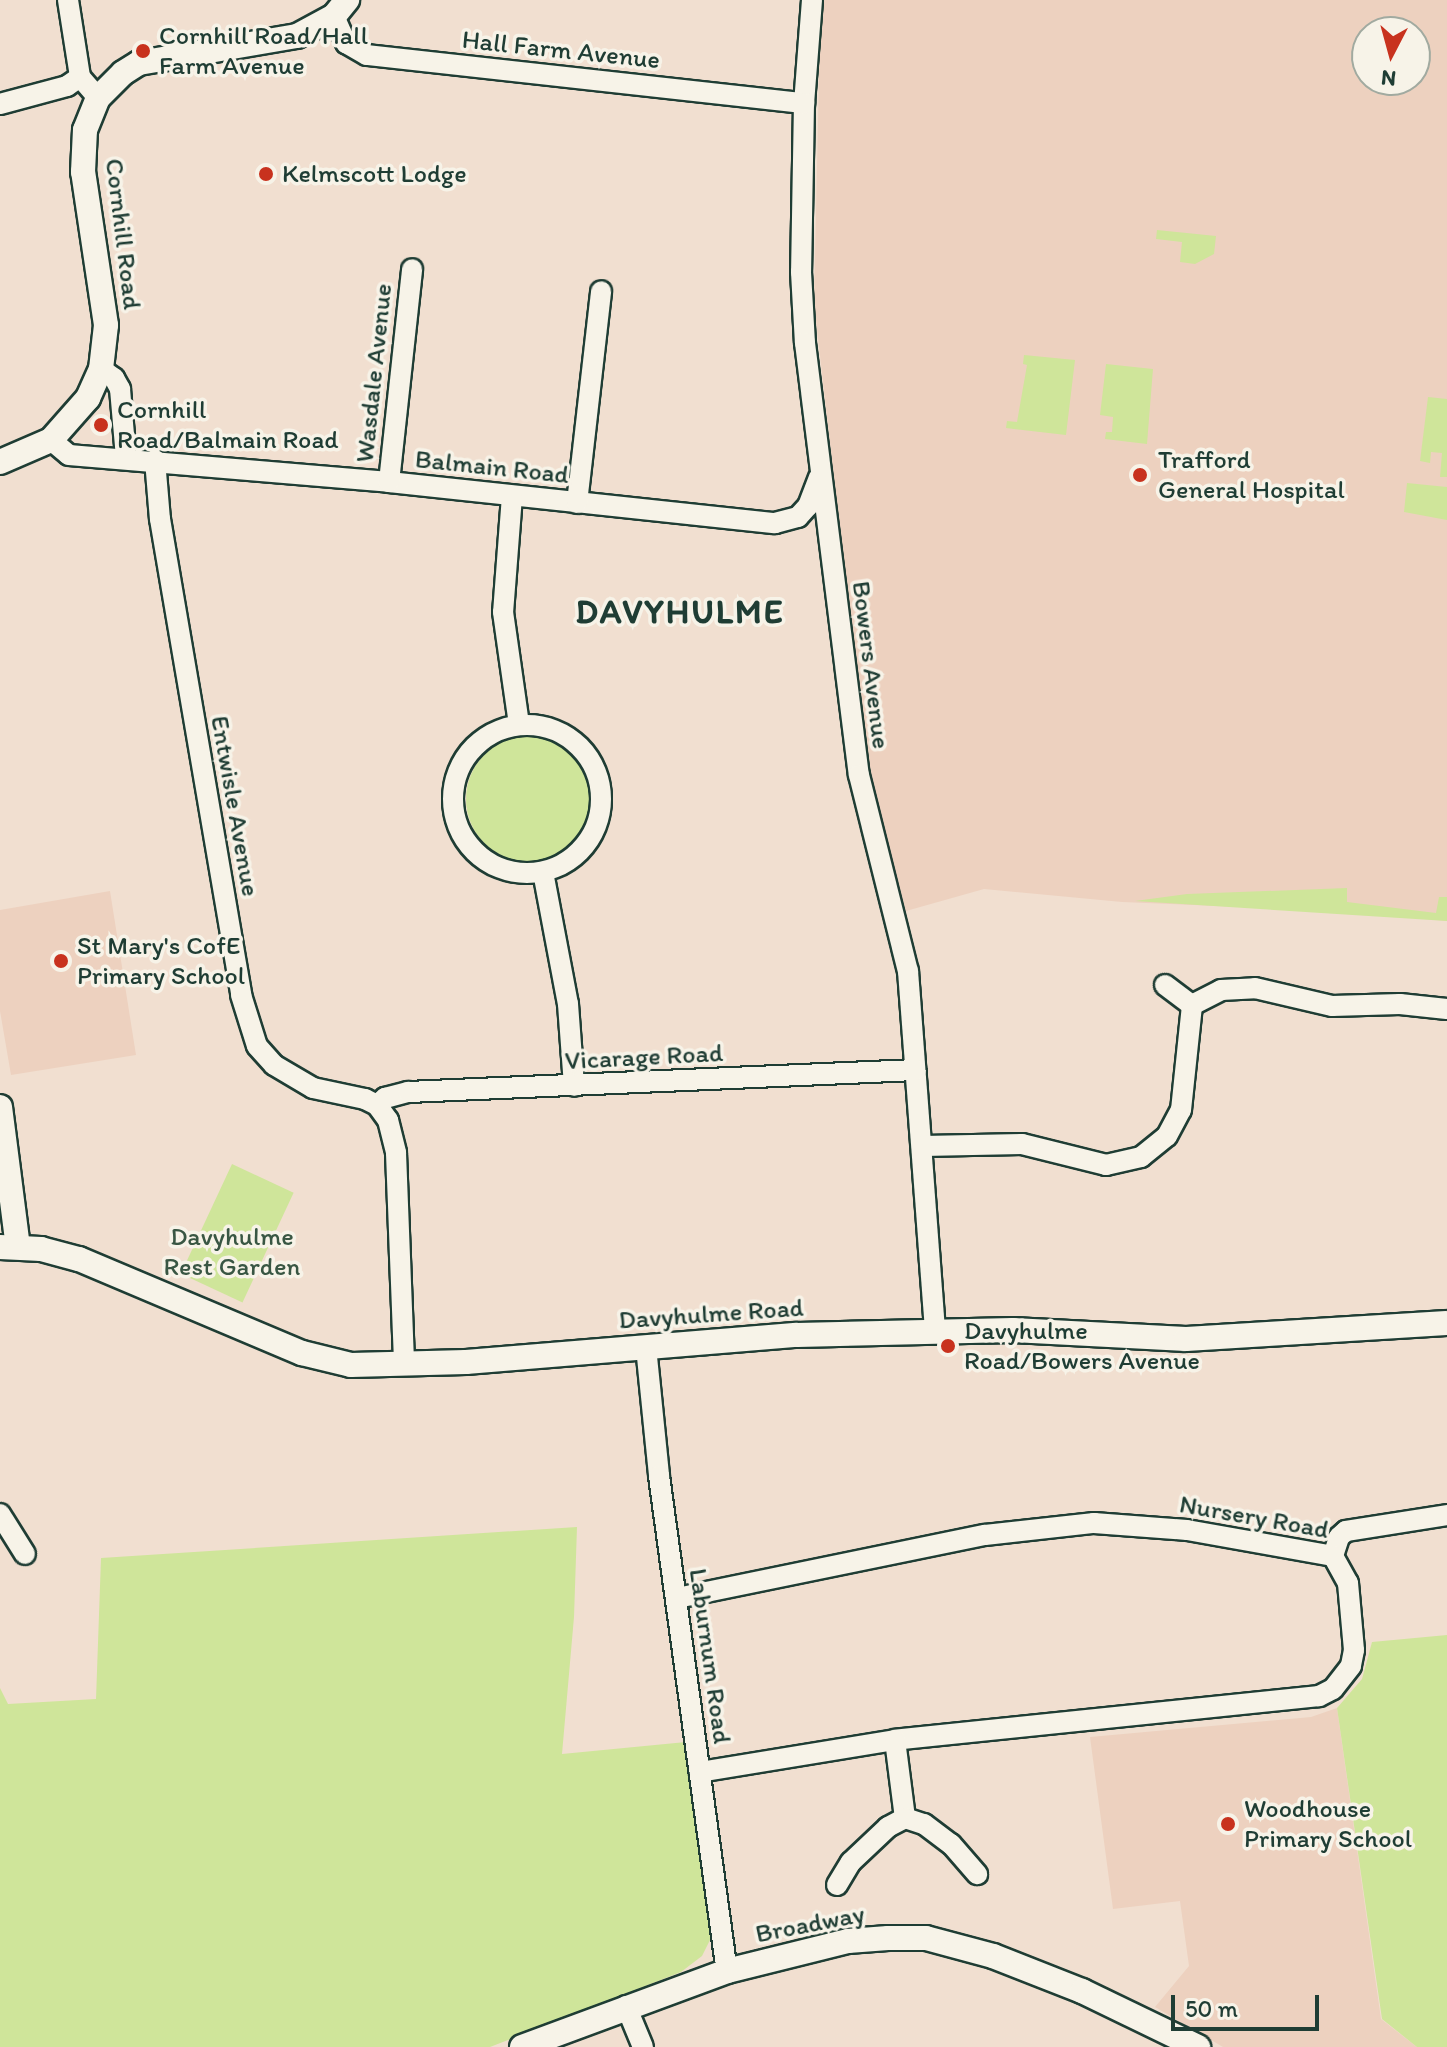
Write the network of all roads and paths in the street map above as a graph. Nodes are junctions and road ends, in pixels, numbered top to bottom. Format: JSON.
{"nodes":[{"id":1,"x":68,"y":0,"type":"edge"},
{"id":2,"x":812,"y":0,"type":"edge"},
{"id":3,"x":340,"y":8,"type":"edge"},
{"id":4,"x":78,"y":69,"type":"junction"},
{"id":5,"x":98,"y":98,"type":"junction"},
{"id":6,"x":804,"y":103,"type":"junction"},
{"id":7,"x":0,"y":104,"type":"edge"},
{"id":8,"x":412,"y":269,"type":"dead end"},
{"id":9,"x":601,"y":291,"type":"dead end"},
{"id":10,"x":101,"y":369,"type":"junction"},
{"id":11,"x":51,"y":440,"type":"junction"},
{"id":12,"x":126,"y":458,"type":"junction"},
{"id":13,"x":0,"y":462,"type":"edge"},
{"id":14,"x":155,"y":465,"type":"junction"},
{"id":15,"x":821,"y":471,"type":"junction"},
{"id":16,"x":389,"y":482,"type":"junction"},
{"id":17,"x":512,"y":496,"type":"junction"},
{"id":18,"x":577,"y":503,"type":"junction"},
{"id":19,"x":519,"y":725,"type":"junction"},
{"id":20,"x":543,"y":872,"type":"junction"},
{"id":21,"x":1165,"y":985,"type":"dead end"},
{"id":22,"x":1192,"y":1005,"type":"junction"},
{"id":23,"x":1447,"y":1009,"type":"edge"},
{"id":24,"x":916,"y":1070,"type":"junction"},
{"id":25,"x":574,"y":1086,"type":"junction"},
{"id":26,"x":377,"y":1105,"type":"junction"},
{"id":27,"x":0,"y":1107,"type":"edge"},
{"id":28,"x":923,"y":1146,"type":"junction"},
{"id":29,"x":9,"y":1247,"type":"edge"},
{"id":30,"x":1447,"y":1323,"type":"edge"},
{"id":31,"x":935,"y":1331,"type":"junction"},
{"id":32,"x":646,"y":1347,"type":"junction"},
{"id":33,"x":404,"y":1365,"type":"junction"},
{"id":34,"x":0,"y":1514,"type":"edge"},
{"id":35,"x":1447,"y":1515,"type":"edge"},
{"id":36,"x":25,"y":1554,"type":"dead end"},
{"id":37,"x":1333,"y":1556,"type":"junction"},
{"id":38,"x":677,"y":1598,"type":"junction"},
{"id":39,"x":895,"y":1740,"type":"junction"},
{"id":40,"x":700,"y":1772,"type":"junction"},
{"id":41,"x":905,"y":1818,"type":"junction"},
{"id":42,"x":977,"y":1874,"type":"dead end"},
{"id":43,"x":837,"y":1885,"type":"dead end"},
{"id":44,"x":727,"y":1971,"type":"junction"},
{"id":45,"x":626,"y":2006,"type":"junction"},
{"id":46,"x":522,"y":2047,"type":"edge"},
{"id":47,"x":643,"y":2047,"type":"edge"},
{"id":48,"x":1198,"y":2047,"type":"edge"}],
"edges":[{"from":1,"to":4,"type":"street"},
{"from":2,"to":6,"type":"street","name":"Bowers Avenue"},
{"from":3,"to":5,"type":"street","name":"Cornhill Road"},
{"from":3,"to":6,"type":"street","name":"Hall Farm Avenue"},
{"from":4,"to":5,"type":"street"},
{"from":4,"to":7,"type":"street"},
{"from":5,"to":10,"type":"street","name":"Cornhill Road"},
{"from":6,"to":15,"type":"street","name":"Bowers Avenue"},
{"from":8,"to":16,"type":"street","name":"Wasdale Avenue"},
{"from":9,"to":18,"type":"street"},
{"from":10,"to":11,"type":"street","name":"Cornhill Road"},
{"from":10,"to":12,"type":"street"},
{"from":11,"to":12,"type":"street","name":"Balmain Road"},
{"from":11,"to":13,"type":"street","name":"Cornhill Road"},
{"from":12,"to":14,"type":"street","name":"Balmain Road"},
{"from":14,"to":16,"type":"street","name":"Balmain Road"},
{"from":14,"to":26,"type":"street","name":"Entwisle Avenue"},
{"from":15,"to":18,"type":"street","name":"Balmain Road"},
{"from":15,"to":24,"type":"street","name":"Bowers Avenue"},
{"from":16,"to":17,"type":"street","name":"Balmain Road"},
{"from":17,"to":18,"type":"street","name":"Balmain Road"},
{"from":17,"to":19,"type":"street"},
{"from":19,"to":20,"type":"street"},
{"from":19,"to":20,"type":"street"},
{"from":20,"to":25,"type":"street"},
{"from":21,"to":22,"type":"street"},
{"from":22,"to":23,"type":"street"},
{"from":22,"to":28,"type":"street"},
{"from":24,"to":25,"type":"street","name":"Vicarage Road"},
{"from":24,"to":28,"type":"street","name":"Bowers Avenue"},
{"from":25,"to":26,"type":"street","name":"Vicarage Road"},
{"from":26,"to":33,"type":"street"},
{"from":27,"to":29,"type":"street"},
{"from":28,"to":31,"type":"street","name":"Bowers Avenue"},
{"from":29,"to":33,"type":"street","name":"Davyhulme Road"},
{"from":30,"to":31,"type":"street","name":"Davyhulme Road"},
{"from":31,"to":32,"type":"street","name":"Davyhulme Road"},
{"from":32,"to":33,"type":"street","name":"Davyhulme Road"},
{"from":32,"to":38,"type":"street","name":"Laburnum Road"},
{"from":34,"to":36,"type":"street"},
{"from":35,"to":37,"type":"street"},
{"from":37,"to":38,"type":"street","name":"Nursery Road"},
{"from":37,"to":39,"type":"street","name":"Nursery Road"},
{"from":38,"to":40,"type":"street","name":"Laburnum Road"},
{"from":39,"to":40,"type":"street","name":"Nursery Road"},
{"from":39,"to":41,"type":"street"},
{"from":40,"to":44,"type":"street","name":"Laburnum Road"},
{"from":41,"to":42,"type":"street"},
{"from":41,"to":43,"type":"street"},
{"from":44,"to":45,"type":"street","name":"Broadway"},
{"from":44,"to":48,"type":"street","name":"Broadway"},
{"from":45,"to":46,"type":"street","name":"Broadway"},
{"from":45,"to":47,"type":"street"}]}
